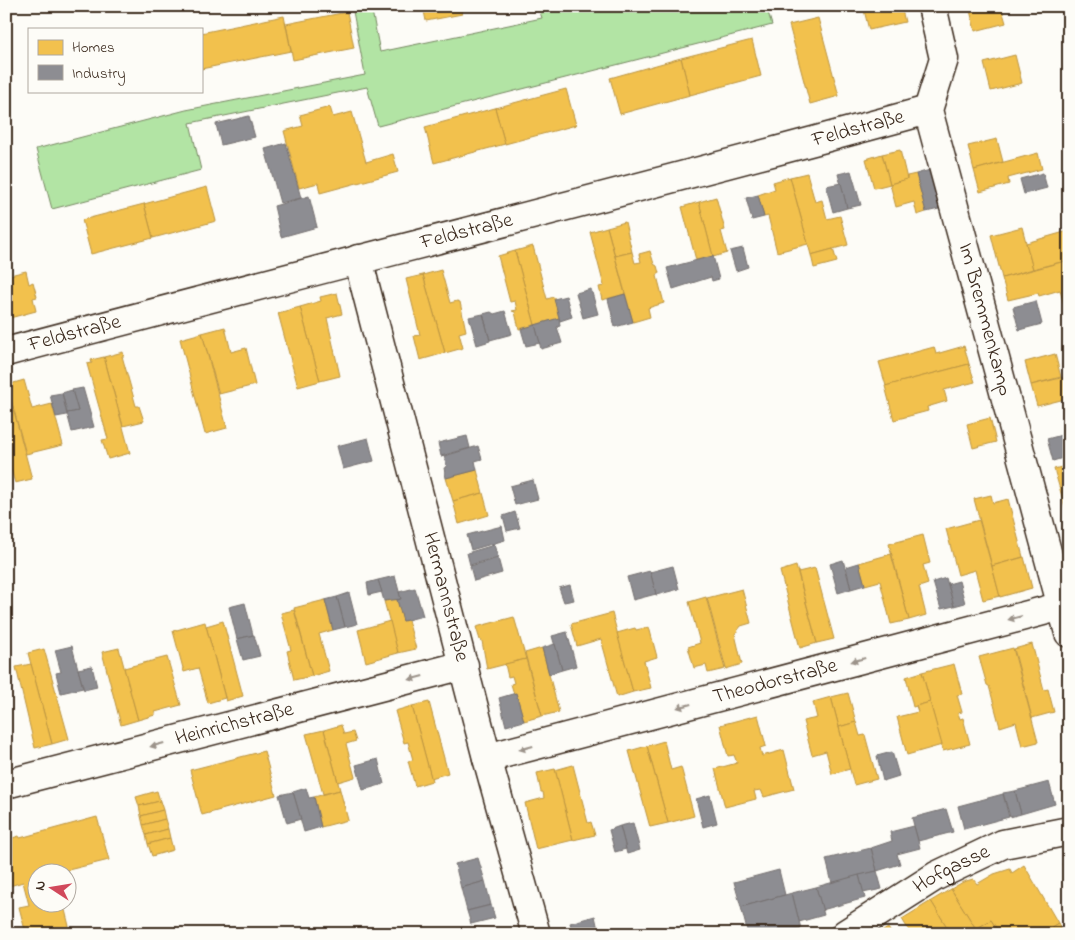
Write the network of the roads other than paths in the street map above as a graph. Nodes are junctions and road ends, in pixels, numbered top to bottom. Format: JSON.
{"nodes":[{"id":1,"x":932,"y":6,"type":"edge"},
{"id":2,"x":928,"y":110,"type":"junction"},
{"id":3,"x":358,"y":258,"type":"junction"},
{"id":4,"x":6,"y":352,"type":"edge"},
{"id":5,"x":1062,"y":606,"type":"junction"},
{"id":6,"x":1069,"y":632,"type":"edge"},
{"id":7,"x":464,"y":665,"type":"junction"},
{"id":8,"x":487,"y":758,"type":"junction"},
{"id":9,"x":6,"y":784,"type":"edge"},
{"id":10,"x":1069,"y":831,"type":"edge"},
{"id":11,"x":536,"y":934,"type":"edge"},
{"id":12,"x":845,"y":934,"type":"edge"}],
"edges":[{"from":1,"to":2,"type":"street"},
{"from":2,"to":3,"type":"street","name":"Feldstraße"},
{"from":2,"to":5,"type":"street","name":"Im Bremmenkamp"},
{"from":3,"to":4,"type":"street","name":"Feldstraße"},
{"from":3,"to":7,"type":"street","name":"Hermannstraße"},
{"from":5,"to":6,"type":"street","name":"Im Bremmenkamp"},
{"from":5,"to":8,"type":"street","name":"Theodorstraße","one_way":true},
{"from":7,"to":8,"type":"street","name":"Hermannstraße"},
{"from":7,"to":9,"type":"street","name":"Heinrichstraße","one_way":true},
{"from":8,"to":11,"type":"street","name":"Hermannstraße"},
{"from":10,"to":12,"type":"street","name":"Hofgasse"}]}
